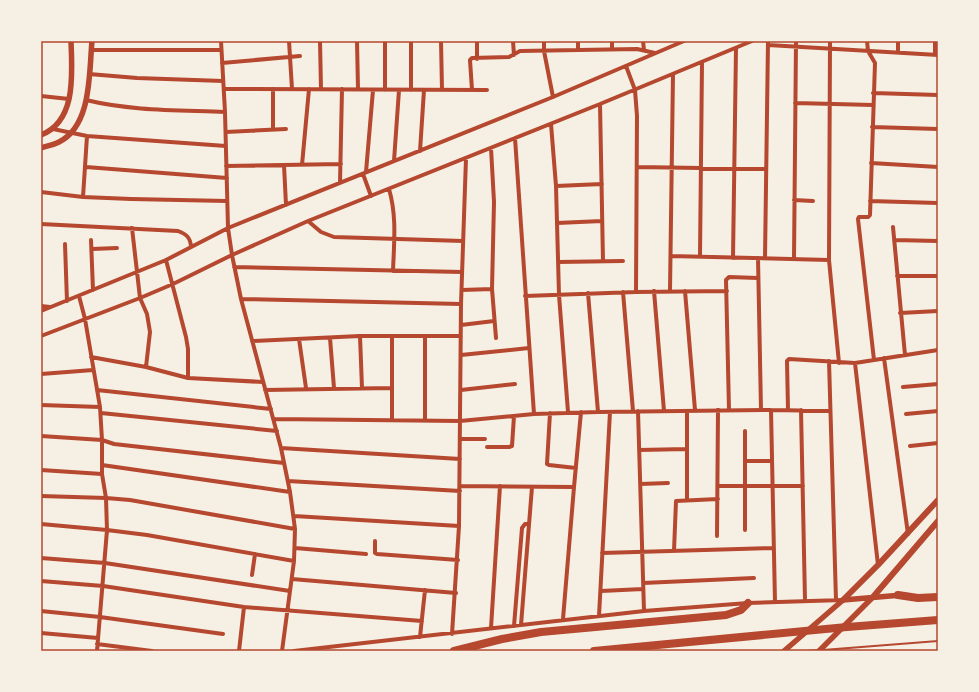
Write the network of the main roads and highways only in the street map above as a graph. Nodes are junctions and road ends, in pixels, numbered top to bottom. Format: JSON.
{"nodes":[{"id":1,"x":938,"y":500,"type":"edge"},
{"id":2,"x":938,"y":521,"type":"edge"},
{"id":3,"x":898,"y":595,"type":"road end"},
{"id":4,"x":938,"y":597,"type":"edge"},
{"id":5,"x":873,"y":598,"type":"road end"},
{"id":6,"x":840,"y":600,"type":"road end"},
{"id":7,"x":748,"y":603,"type":"road end"},
{"id":8,"x":938,"y":620,"type":"edge"},
{"id":9,"x":454,"y":651,"type":"edge"},
{"id":10,"x":594,"y":651,"type":"edge"}],
"edges":[{"from":1,"to":6,"type":"main road"},
{"from":2,"to":5,"type":"main road"},
{"from":3,"to":4,"type":"highway"},
{"from":7,"to":9,"type":"highway"},
{"from":8,"to":10,"type":"highway"}]}
